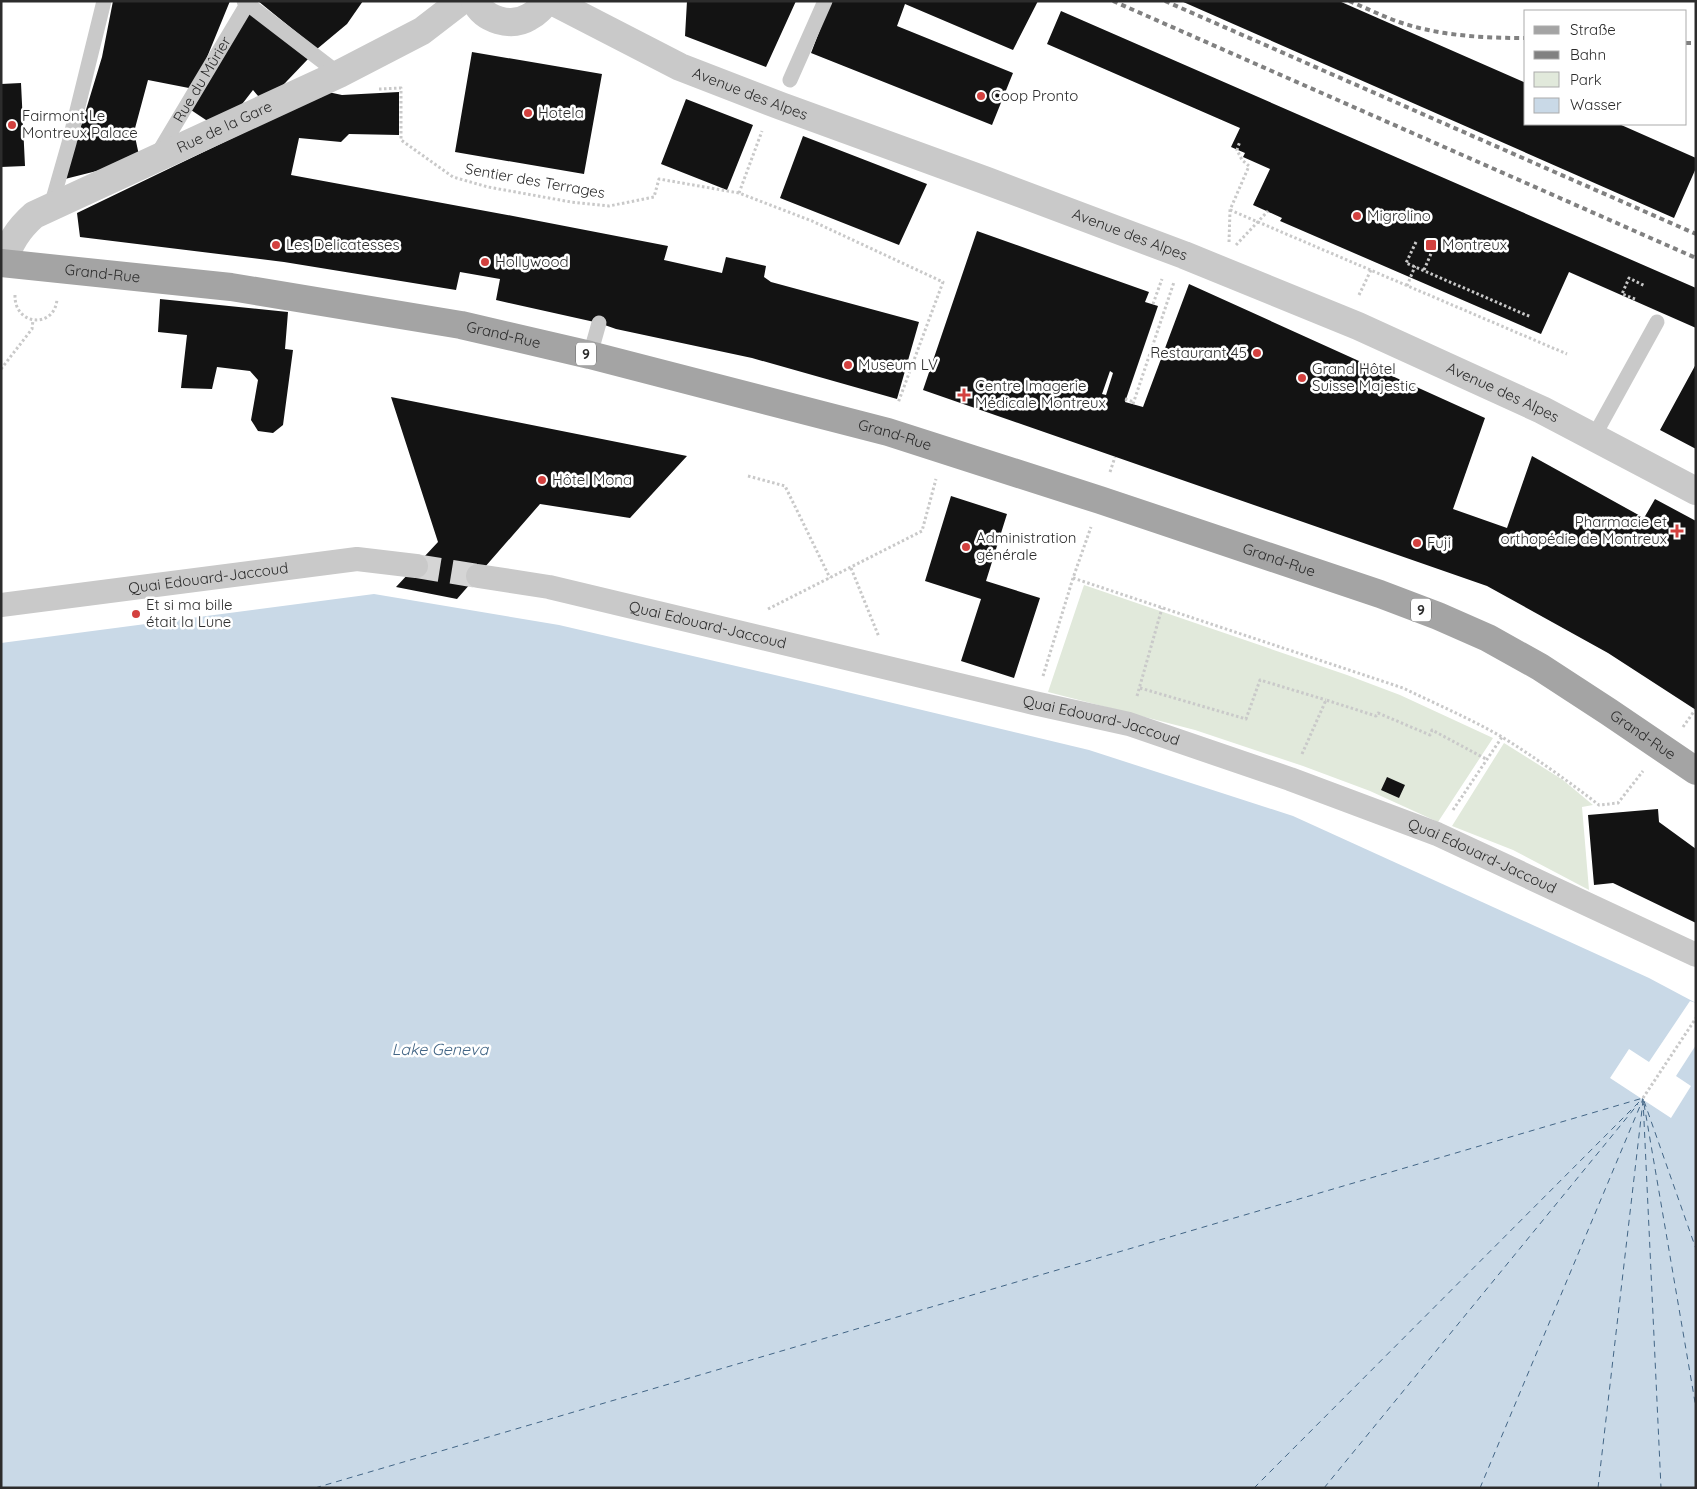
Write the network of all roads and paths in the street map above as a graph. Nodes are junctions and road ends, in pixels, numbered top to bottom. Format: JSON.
{"nodes":[{"id":1,"x":104,"y":1,"type":"edge"},
{"id":2,"x":461,"y":1,"type":"edge"},
{"id":3,"x":475,"y":1,"type":"edge"},
{"id":4,"x":546,"y":1,"type":"edge"},
{"id":5,"x":552,"y":1,"type":"edge"},
{"id":6,"x":825,"y":1,"type":"edge"},
{"id":7,"x":247,"y":2,"type":"edge"},
{"id":8,"x":339,"y":74,"type":"junction"},
{"id":9,"x":790,"y":80,"type":"dead end"},
{"id":10,"x":763,"y":127,"type":"dead end"},
{"id":11,"x":1240,"y":141,"type":"dead end"},
{"id":12,"x":156,"y":159,"type":"junction"},
{"id":13,"x":739,"y":194,"type":"junction"},
{"id":14,"x":51,"y":206,"type":"junction"},
{"id":15,"x":1230,"y":210,"type":"junction"},
{"id":16,"x":1268,"y":212,"type":"dead end"},
{"id":17,"x":1258,"y":222,"type":"junction"},
{"id":18,"x":1416,"y":242,"type":"dead end"},
{"id":19,"x":1229,"y":244,"type":"dead end"},
{"id":20,"x":1235,"y":246,"type":"dead end"},
{"id":21,"x":1433,"y":249,"type":"dead end"},
{"id":22,"x":2,"y":263,"type":"edge"},
{"id":23,"x":1415,"y":266,"type":"dead end"},
{"id":24,"x":1371,"y":270,"type":"junction"},
{"id":25,"x":1424,"y":270,"type":"dead end"},
{"id":26,"x":1164,"y":272,"type":"dead end"},
{"id":27,"x":1176,"y":277,"type":"dead end"},
{"id":28,"x":1407,"y":286,"type":"junction"},
{"id":29,"x":1645,"y":286,"type":"dead end"},
{"id":30,"x":1635,"y":299,"type":"dead end"},
{"id":31,"x":1356,"y":302,"type":"dead end"},
{"id":32,"x":1153,"y":304,"type":"dead end"},
{"id":33,"x":1531,"y":317,"type":"dead end"},
{"id":34,"x":33,"y":320,"type":"dead end"},
{"id":35,"x":1658,"y":322,"type":"dead end"},
{"id":36,"x":599,"y":323,"type":"dead end"},
{"id":37,"x":590,"y":354,"type":"junction"},
{"id":38,"x":1568,"y":354,"type":"dead end"},
{"id":39,"x":1,"y":369,"type":"edge"},
{"id":40,"x":1126,"y":399,"type":"dead end"},
{"id":41,"x":888,"y":432,"type":"junction"},
{"id":42,"x":1593,"y":438,"type":"junction"},
{"id":43,"x":944,"y":450,"type":"junction"},
{"id":44,"x":748,"y":476,"type":"dead end"},
{"id":45,"x":1696,"y":492,"type":"edge"},
{"id":46,"x":1100,"y":500,"type":"junction"},
{"id":47,"x":416,"y":566,"type":"tunnel mouth"},
{"id":48,"x":850,"y":568,"type":"junction"},
{"id":49,"x":478,"y":576,"type":"tunnel mouth"},
{"id":50,"x":830,"y":578,"type":"junction"},
{"id":51,"x":1073,"y":578,"type":"junction"},
{"id":52,"x":1,"y":605,"type":"edge"},
{"id":53,"x":1162,"y":608,"type":"junction"},
{"id":54,"x":727,"y":630,"type":"junction"},
{"id":55,"x":893,"y":669,"type":"junction"},
{"id":56,"x":1140,"y":688,"type":"junction"},
{"id":57,"x":1326,"y":700,"type":"junction"},
{"id":58,"x":1034,"y":703,"type":"junction"},
{"id":59,"x":1130,"y":724,"type":"junction"},
{"id":60,"x":1502,"y":737,"type":"junction"},
{"id":61,"x":1663,"y":748,"type":"junction"},
{"id":62,"x":1486,"y":760,"type":"junction"},
{"id":63,"x":1696,"y":771,"type":"edge"},
{"id":64,"x":1290,"y":779,"type":"junction"},
{"id":65,"x":1437,"y":834,"type":"junction"},
{"id":66,"x":1696,"y":955,"type":"edge"},
{"id":67,"x":1696,"y":1018,"type":"edge"},
{"id":68,"x":1643,"y":1098,"type":"dead end"}],
"edges":[{"from":1,"to":14,"type":"lane"},
{"from":2,"to":8,"type":"street","name":"Rue de la Gare"},
{"from":3,"to":4,"type":"street"},
{"from":5,"to":42,"type":"street","name":"Avenue des Alpes"},
{"from":6,"to":9,"type":"lane"},
{"from":7,"to":8,"type":"lane"},
{"from":7,"to":12,"type":"lane","name":"Rue du Mûrier"},
{"from":8,"to":12,"type":"street","name":"Rue de la Gare"},
{"from":8,"to":13,"type":"path","name":"Sentier des Terrages"},
{"from":10,"to":13,"type":"path"},
{"from":11,"to":15,"type":"path"},
{"from":12,"to":14,"type":"street","name":"Rue de la Gare"},
{"from":13,"to":41,"type":"path","name":"Sentier des Terrages"},
{"from":14,"to":22,"type":"street","name":"Rue de la Gare"},
{"from":15,"to":17,"type":"path"},
{"from":15,"to":19,"type":"path"},
{"from":16,"to":17,"type":"path"},
{"from":17,"to":20,"type":"path"},
{"from":17,"to":24,"type":"path"},
{"from":18,"to":33,"type":"path"},
{"from":21,"to":25,"type":"path"},
{"from":22,"to":37,"type":"main road","name":"Grand-Rue","number":"9"},
{"from":23,"to":28,"type":"path"},
{"from":24,"to":28,"type":"path"},
{"from":24,"to":31,"type":"path"},
{"from":26,"to":32,"type":"path"},
{"from":27,"to":40,"type":"path"},
{"from":28,"to":38,"type":"path"},
{"from":29,"to":30,"type":"path"},
{"from":34,"to":39,"type":"path"},
{"from":35,"to":42,"type":"lane"},
{"from":36,"to":37,"type":"lane"},
{"from":37,"to":41,"type":"main road","name":"Grand-Rue","number":"9"},
{"from":41,"to":43,"type":"main road","name":"Grand-Rue","number":"9"},
{"from":42,"to":45,"type":"street","name":"Avenue des Alpes"},
{"from":43,"to":46,"type":"main road","name":"Grand-Rue","number":"9"},
{"from":43,"to":48,"type":"path"},
{"from":44,"to":50,"type":"path"},
{"from":46,"to":51,"type":"path"},
{"from":46,"to":61,"type":"main road","name":"Grand-Rue","number":"9"},
{"from":47,"to":52,"type":"street","name":"Quai Edouard-Jaccoud"},
{"from":48,"to":50,"type":"path"},
{"from":48,"to":55,"type":"path"},
{"from":49,"to":54,"type":"street","name":"Quai Edouard-Jaccoud"},
{"from":50,"to":54,"type":"path"},
{"from":51,"to":53,"type":"path"},
{"from":51,"to":58,"type":"path"},
{"from":53,"to":56,"type":"path"},
{"from":53,"to":60,"type":"path"},
{"from":54,"to":55,"type":"street","name":"Quai Edouard-Jaccoud"},
{"from":55,"to":58,"type":"street","name":"Quai Edouard-Jaccoud"},
{"from":56,"to":57,"type":"path"},
{"from":56,"to":59,"type":"path"},
{"from":57,"to":62,"type":"path"},
{"from":57,"to":64,"type":"path"},
{"from":58,"to":59,"type":"street","name":"Quai Edouard-Jaccoud"},
{"from":59,"to":64,"type":"street","name":"Quai Edouard-Jaccoud"},
{"from":60,"to":61,"type":"path"},
{"from":60,"to":62,"type":"path"},
{"from":61,"to":63,"type":"main road","name":"Grand-Rue","number":"9"},
{"from":62,"to":65,"type":"path"},
{"from":64,"to":65,"type":"street","name":"Quai Edouard-Jaccoud"},
{"from":65,"to":66,"type":"street","name":"Quai Edouard-Jaccoud"},
{"from":67,"to":68,"type":"path"}]}
